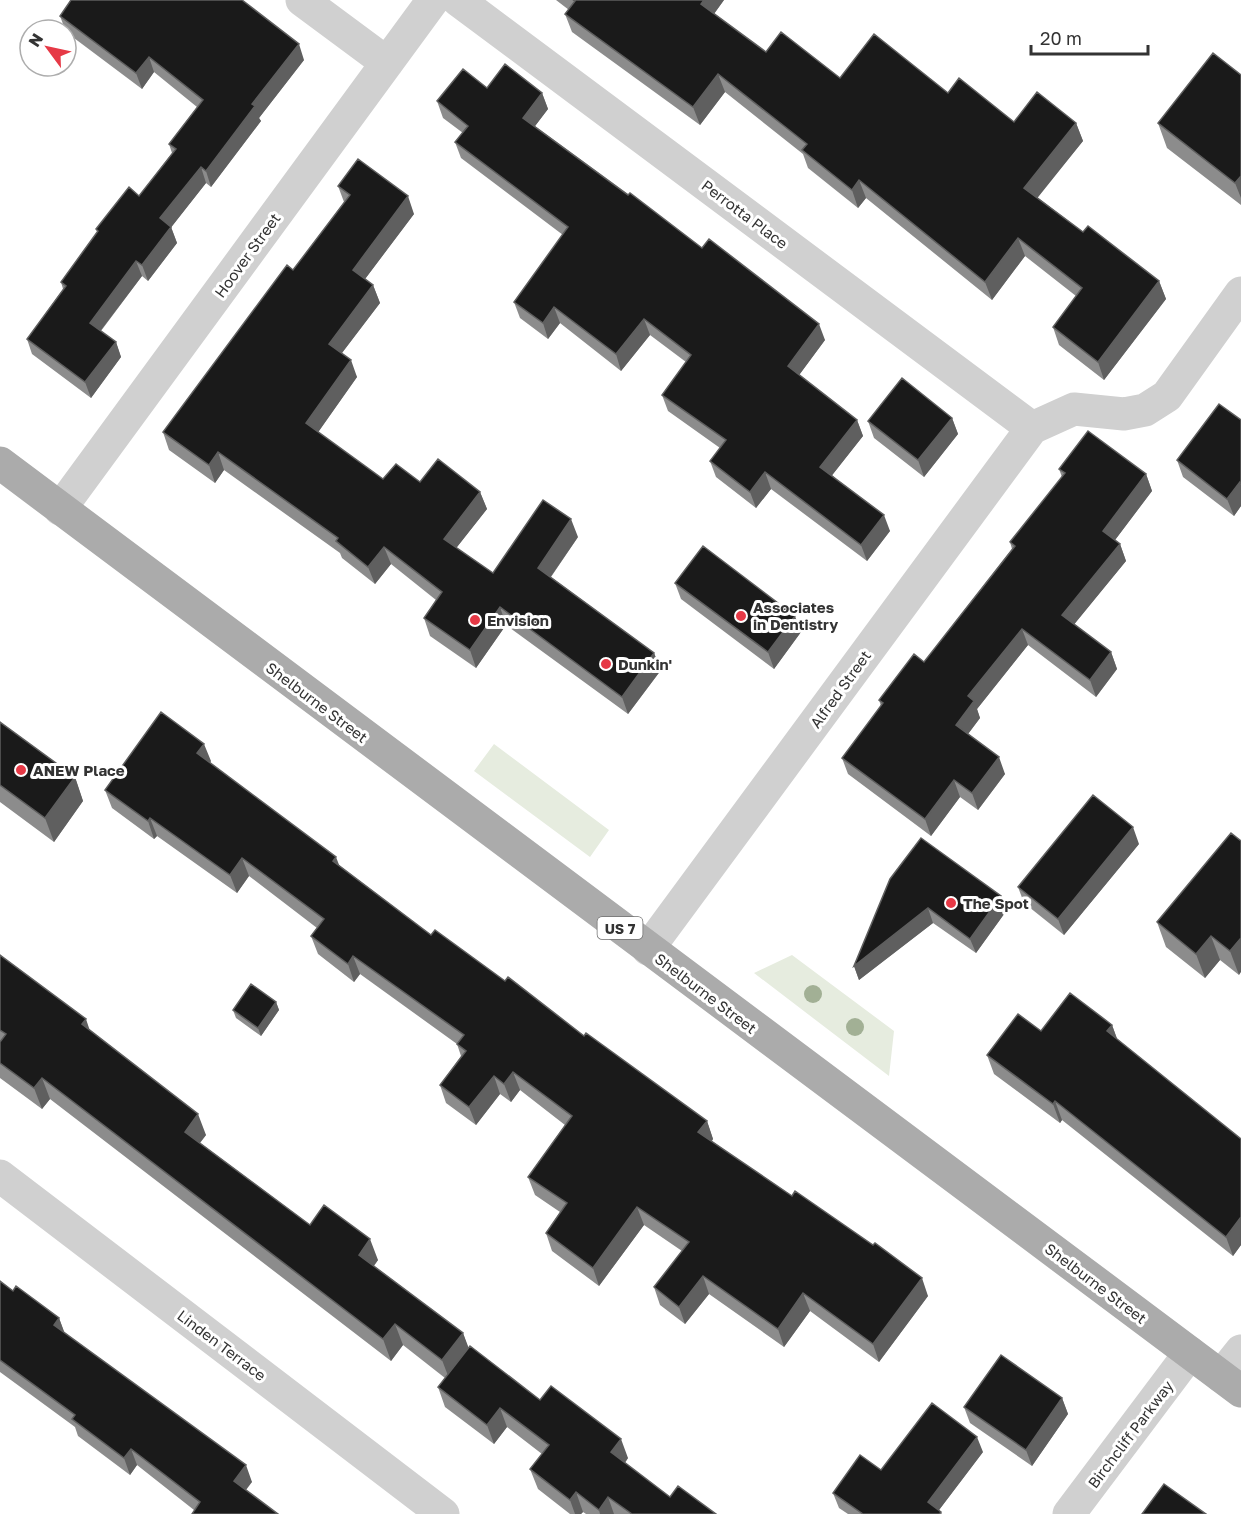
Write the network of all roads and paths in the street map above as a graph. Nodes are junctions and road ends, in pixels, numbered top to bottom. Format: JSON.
{"nodes":[{"id":1,"x":302,"y":0,"type":"edge"},
{"id":2,"x":433,"y":0,"type":"edge"},
{"id":3,"x":458,"y":0,"type":"edge"},
{"id":4,"x":387,"y":63,"type":"junction"},
{"id":5,"x":1241,"y":293,"type":"edge"},
{"id":6,"x":1032,"y":428,"type":"junction"},
{"id":7,"x":0,"y":463,"type":"edge"},
{"id":8,"x":60,"y":509,"type":"junction"},
{"id":9,"x":648,"y":949,"type":"junction"},
{"id":10,"x":0,"y":1176,"type":"edge"},
{"id":11,"x":1190,"y":1353,"type":"junction"},
{"id":12,"x":1234,"y":1373,"type":"edge"},
{"id":13,"x":443,"y":1514,"type":"edge"},
{"id":14,"x":1070,"y":1514,"type":"edge"}],
"edges":[{"from":1,"to":4,"type":"street"},
{"from":2,"to":4,"type":"street","name":"Hoover Street"},
{"from":3,"to":6,"type":"street","name":"Perrotta Place"},
{"from":4,"to":8,"type":"street","name":"Hoover Street"},
{"from":5,"to":6,"type":"street"},
{"from":6,"to":9,"type":"street","name":"Alfred Street"},
{"from":7,"to":8,"type":"main road","name":"Shelburne Street","number":"US 7"},
{"from":8,"to":9,"type":"main road","name":"Shelburne Street","number":"US 7"},
{"from":9,"to":11,"type":"main road","name":"Shelburne Street","number":"US 7"},
{"from":10,"to":13,"type":"street","name":"Linden Terrace"},
{"from":11,"to":12,"type":"main road","name":"Shelburne Street","number":"US 7"},
{"from":11,"to":14,"type":"street","name":"Birchcliff Parkway"}]}
